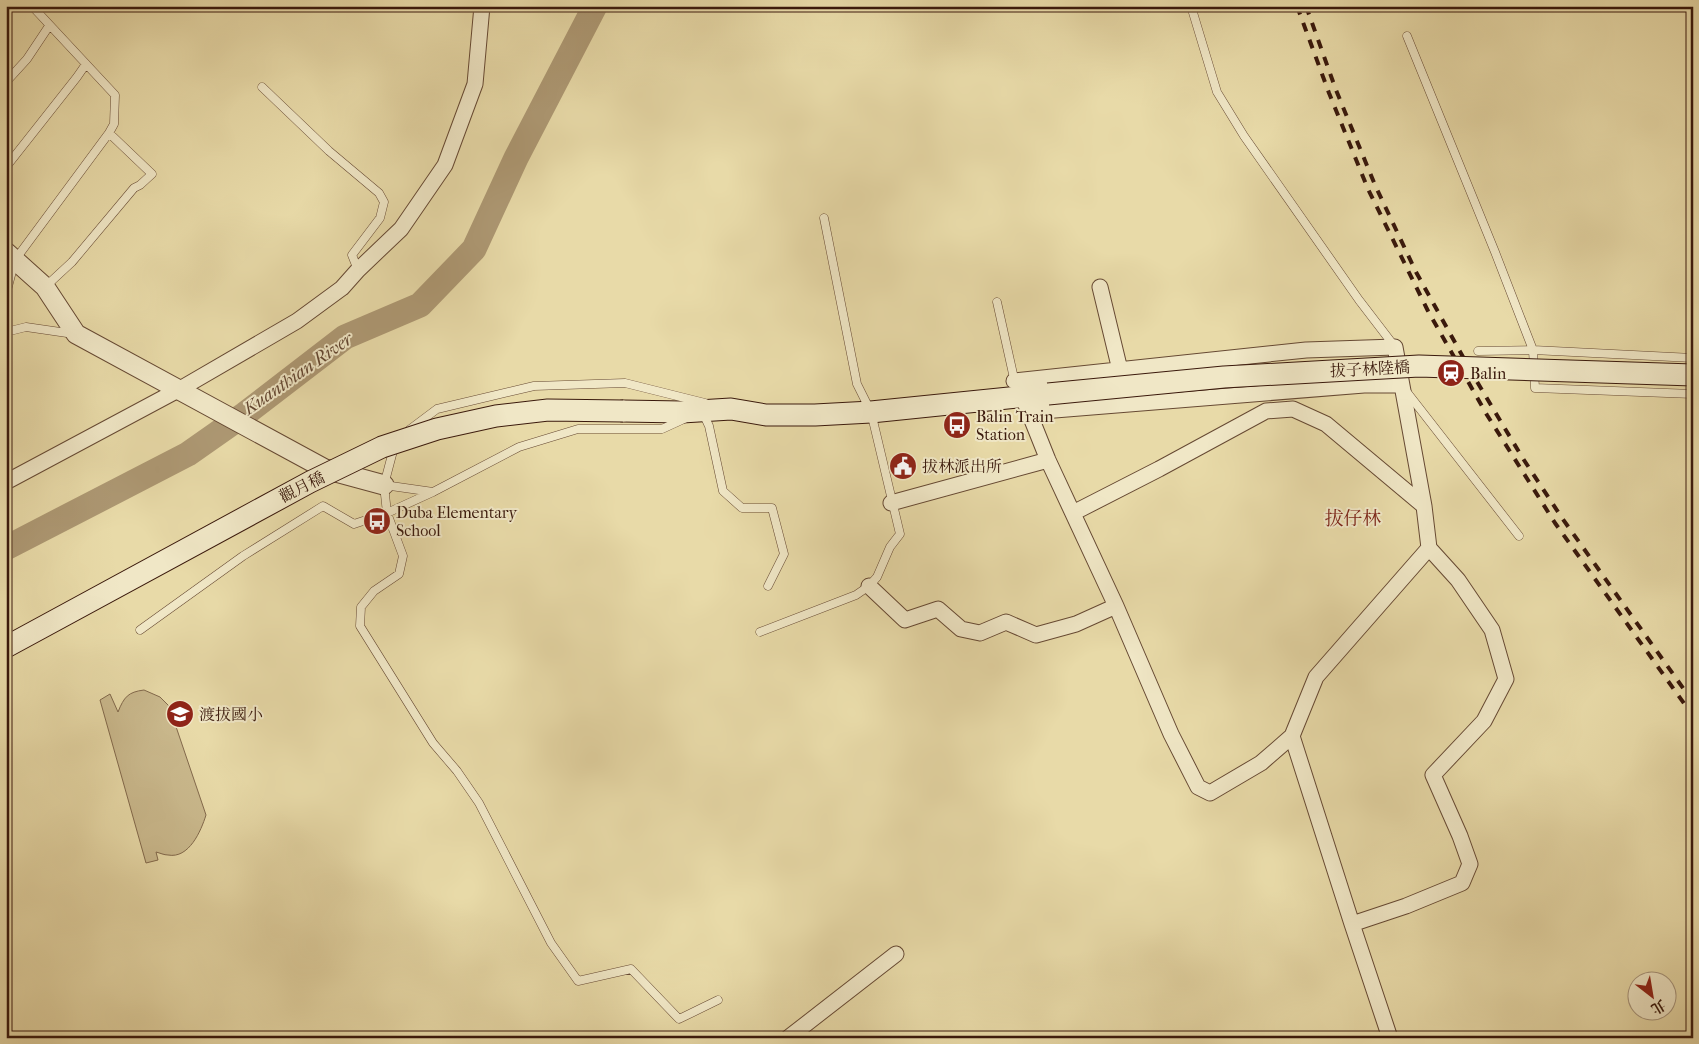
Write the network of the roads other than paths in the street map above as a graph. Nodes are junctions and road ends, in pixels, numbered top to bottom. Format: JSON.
{"nodes":[{"id":1,"x":32,"y":6,"type":"edge"},
{"id":2,"x":482,"y":6,"type":"edge"},
{"id":3,"x":1191,"y":6,"type":"edge"},
{"id":4,"x":49,"y":26,"type":"junction"},
{"id":5,"x":1407,"y":36,"type":"dead end"},
{"id":6,"x":86,"y":64,"type":"junction"},
{"id":7,"x":6,"y":82,"type":"edge"},
{"id":8,"x":262,"y":87,"type":"dead end"},
{"id":9,"x":109,"y":133,"type":"junction"},
{"id":10,"x":6,"y":167,"type":"edge"},
{"id":11,"x":824,"y":218,"type":"dead end"},
{"id":12,"x":10,"y":256,"type":"edge"},
{"id":13,"x":358,"y":270,"type":"junction"},
{"id":14,"x":45,"y":287,"type":"junction"},
{"id":15,"x":1100,"y":287,"type":"dead end"},
{"id":16,"x":6,"y":294,"type":"edge"},
{"id":17,"x":997,"y":302,"type":"dead end"},
{"id":18,"x":6,"y":332,"type":"edge"},
{"id":19,"x":76,"y":334,"type":"junction"},
{"id":20,"x":1395,"y":346,"type":"junction"},
{"id":21,"x":1533,"y":350,"type":"junction"},
{"id":22,"x":1478,"y":351,"type":"dead end"},
{"id":23,"x":1693,"y":358,"type":"edge"},
{"id":24,"x":1120,"y":370,"type":"junction"},
{"id":25,"x":1451,"y":373,"type":"dead end"},
{"id":26,"x":1693,"y":375,"type":"edge"},
{"id":27,"x":1402,"y":385,"type":"junction"},
{"id":28,"x":180,"y":390,"type":"junction"},
{"id":29,"x":1693,"y":394,"type":"edge"},
{"id":30,"x":1022,"y":396,"type":"junction"},
{"id":31,"x":731,"y":409,"type":"junction"},
{"id":32,"x":702,"y":410,"type":"junction"},
{"id":33,"x":871,"y":412,"type":"junction"},
{"id":34,"x":1048,"y":460,"type":"junction"},
{"id":35,"x":6,"y":482,"type":"edge"},
{"id":36,"x":384,"y":485,"type":"junction"},
{"id":37,"x":433,"y":492,"type":"junction"},
{"id":38,"x":891,"y":503,"type":"junction"},
{"id":39,"x":1424,"y":506,"type":"junction"},
{"id":40,"x":1073,"y":513,"type":"junction"},
{"id":41,"x":387,"y":514,"type":"junction"},
{"id":42,"x":1519,"y":536,"type":"dead end"},
{"id":43,"x":1430,"y":548,"type":"junction"},
{"id":44,"x":768,"y":586,"type":"dead end"},
{"id":45,"x":869,"y":586,"type":"junction"},
{"id":46,"x":1116,"y":606,"type":"junction"},
{"id":47,"x":140,"y":630,"type":"dead end"},
{"id":48,"x":760,"y":632,"type":"dead end"},
{"id":49,"x":6,"y":647,"type":"edge"},
{"id":50,"x":1292,"y":736,"type":"junction"},
{"id":51,"x":1352,"y":924,"type":"junction"},
{"id":52,"x":896,"y":954,"type":"dead end"},
{"id":53,"x":718,"y":1000,"type":"dead end"},
{"id":54,"x":788,"y":1038,"type":"edge"},
{"id":55,"x":1390,"y":1038,"type":"edge"}],
"edges":[{"from":1,"to":4,"type":"lane"},
{"from":2,"to":13,"type":"street"},
{"from":3,"to":20,"type":"lane"},
{"from":4,"to":6,"type":"lane"},
{"from":4,"to":7,"type":"lane"},
{"from":5,"to":21,"type":"lane"},
{"from":6,"to":9,"type":"lane"},
{"from":6,"to":10,"type":"lane"},
{"from":8,"to":13,"type":"lane"},
{"from":9,"to":12,"type":"lane"},
{"from":9,"to":14,"type":"lane"},
{"from":11,"to":33,"type":"lane"},
{"from":12,"to":14,"type":"street"},
{"from":12,"to":16,"type":"lane"},
{"from":13,"to":28,"type":"street"},
{"from":14,"to":19,"type":"street"},
{"from":15,"to":24,"type":"street"},
{"from":17,"to":30,"type":"lane"},
{"from":18,"to":19,"type":"lane"},
{"from":19,"to":28,"type":"street"},
{"from":20,"to":24,"type":"street"},
{"from":20,"to":25,"type":"lane"},
{"from":20,"to":27,"type":"street"},
{"from":21,"to":22,"type":"lane"},
{"from":21,"to":23,"type":"lane"},
{"from":21,"to":29,"type":"lane"},
{"from":24,"to":30,"type":"street"},
{"from":26,"to":30,"type":"main road","name":"拔子林陸橋","bridge":true},
{"from":27,"to":30,"type":"street"},
{"from":27,"to":39,"type":"street"},
{"from":27,"to":42,"type":"lane"},
{"from":28,"to":35,"type":"street"},
{"from":28,"to":36,"type":"street"},
{"from":30,"to":33,"type":"main road","name":"拔子林陸橋"},
{"from":30,"to":34,"type":"street"},
{"from":31,"to":32,"type":"main road","name":"觀月穚"},
{"from":31,"to":33,"type":"main road","name":"觀月穚"},
{"from":31,"to":36,"type":"lane"},
{"from":32,"to":37,"type":"lane"},
{"from":32,"to":44,"type":"lane"},
{"from":32,"to":49,"type":"main road","name":"觀月穚","bridge":true},
{"from":33,"to":38,"type":"lane"},
{"from":34,"to":38,"type":"street"},
{"from":34,"to":40,"type":"street"},
{"from":36,"to":37,"type":"lane"},
{"from":36,"to":41,"type":"lane"},
{"from":37,"to":41,"type":"lane"},
{"from":38,"to":45,"type":"lane"},
{"from":39,"to":40,"type":"street"},
{"from":39,"to":43,"type":"street"},
{"from":40,"to":46,"type":"street"},
{"from":41,"to":47,"type":"lane"},
{"from":41,"to":53,"type":"lane"},
{"from":43,"to":50,"type":"street"},
{"from":43,"to":51,"type":"street"},
{"from":45,"to":46,"type":"street"},
{"from":45,"to":48,"type":"lane"},
{"from":46,"to":50,"type":"street"},
{"from":50,"to":51,"type":"street"},
{"from":51,"to":55,"type":"street"},
{"from":52,"to":54,"type":"street"}]}
